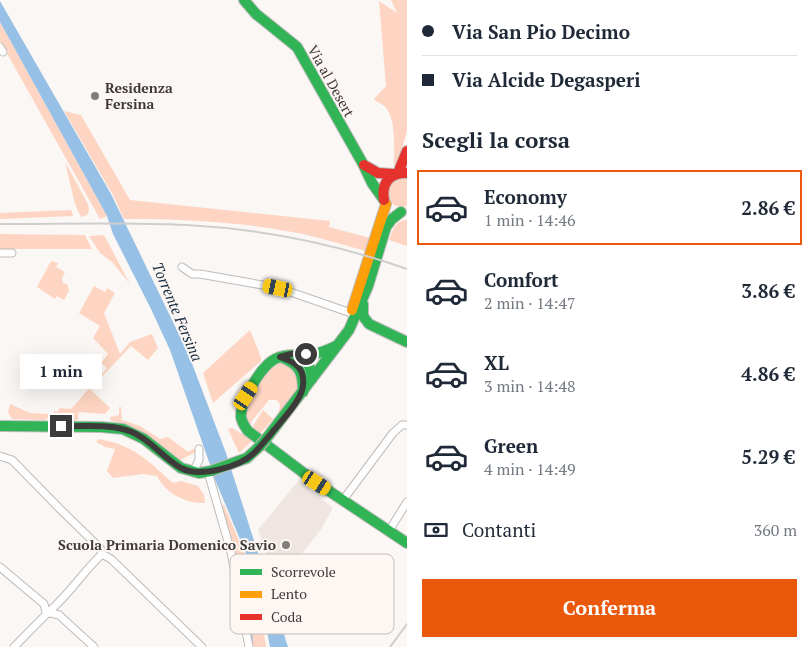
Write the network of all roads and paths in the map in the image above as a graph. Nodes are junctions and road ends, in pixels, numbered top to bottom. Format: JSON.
{"nodes":[{"id":1,"x":244,"y":0,"type":"edge"},
{"id":2,"x":407,"y":150,"type":"edge"},
{"id":3,"x":362,"y":164,"type":"junction"},
{"id":4,"x":399,"y":173,"type":"edge"},
{"id":5,"x":385,"y":202,"type":"junction"},
{"id":6,"x":404,"y":211,"type":"edge"},
{"id":7,"x":0,"y":253,"type":"edge"},
{"id":8,"x":12,"y":253,"type":"dead end"},
{"id":9,"x":182,"y":268,"type":"dead end"},
{"id":10,"x":364,"y":296,"type":"junction"},
{"id":11,"x":351,"y":313,"type":"junction"},
{"id":12,"x":340,"y":341,"type":"junction"},
{"id":13,"x":407,"y":342,"type":"edge"},
{"id":14,"x":296,"y":355,"type":"junction"},
{"id":15,"x":280,"y":357,"type":"junction"},
{"id":16,"x":312,"y":379,"type":"junction"},
{"id":17,"x":303,"y":392,"type":"junction"},
{"id":18,"x":407,"y":424,"type":"edge"},
{"id":19,"x":0,"y":426,"type":"edge"},
{"id":20,"x":199,"y":448,"type":"dead end"},
{"id":21,"x":0,"y":456,"type":"edge"},
{"id":22,"x":192,"y":472,"type":"junction"},
{"id":23,"x":209,"y":472,"type":"junction"},
{"id":24,"x":343,"y":500,"type":"junction"},
{"id":25,"x":407,"y":502,"type":"edge"},
{"id":26,"x":389,"y":531,"type":"junction"},
{"id":27,"x":407,"y":544,"type":"edge"},
{"id":28,"x":102,"y":554,"type":"junction"},
{"id":29,"x":231,"y":554,"type":"edge"},
{"id":30,"x":0,"y":566,"type":"edge"},
{"id":31,"x":46,"y":612,"type":"junction"},
{"id":32,"x":247,"y":634,"type":"edge"},
{"id":33,"x":14,"y":647,"type":"edge"},
{"id":34,"x":94,"y":647,"type":"edge"},
{"id":35,"x":202,"y":647,"type":"edge"},
{"id":36,"x":249,"y":647,"type":"edge"}],
"edges":[{"from":1,"to":3,"type":"street","name":"Via al Desert"},
{"from":2,"to":4,"type":"street"},
{"from":3,"to":4,"type":"street"},
{"from":3,"to":5,"type":"street","name":"Via al Desert"},
{"from":4,"to":5,"type":"street"},
{"from":5,"to":6,"type":"street"},
{"from":5,"to":11,"type":"street"},
{"from":6,"to":10,"type":"street"},
{"from":7,"to":8,"type":"street"},
{"from":9,"to":11,"type":"street"},
{"from":10,"to":12,"type":"street"},
{"from":10,"to":13,"type":"street"},
{"from":11,"to":12,"type":"street"},
{"from":12,"to":14,"type":"street"},
{"from":12,"to":16,"type":"street"},
{"from":14,"to":15,"type":"street"},
{"from":14,"to":16,"type":"street"},
{"from":15,"to":17,"type":"street"},
{"from":15,"to":24,"type":"street"},
{"from":16,"to":17,"type":"street"},
{"from":17,"to":23,"type":"street"},
{"from":18,"to":24,"type":"street"},
{"from":19,"to":22,"type":"street"},
{"from":20,"to":22,"type":"street"},
{"from":21,"to":28,"type":"street"},
{"from":22,"to":23,"type":"street"},
{"from":23,"to":29,"type":"street"},
{"from":24,"to":26,"type":"street"},
{"from":25,"to":26,"type":"street"},
{"from":26,"to":27,"type":"street"},
{"from":28,"to":31,"type":"street"},
{"from":28,"to":35,"type":"street"},
{"from":30,"to":31,"type":"street"},
{"from":31,"to":33,"type":"street"},
{"from":31,"to":34,"type":"street"},
{"from":32,"to":36,"type":"street"}]}
